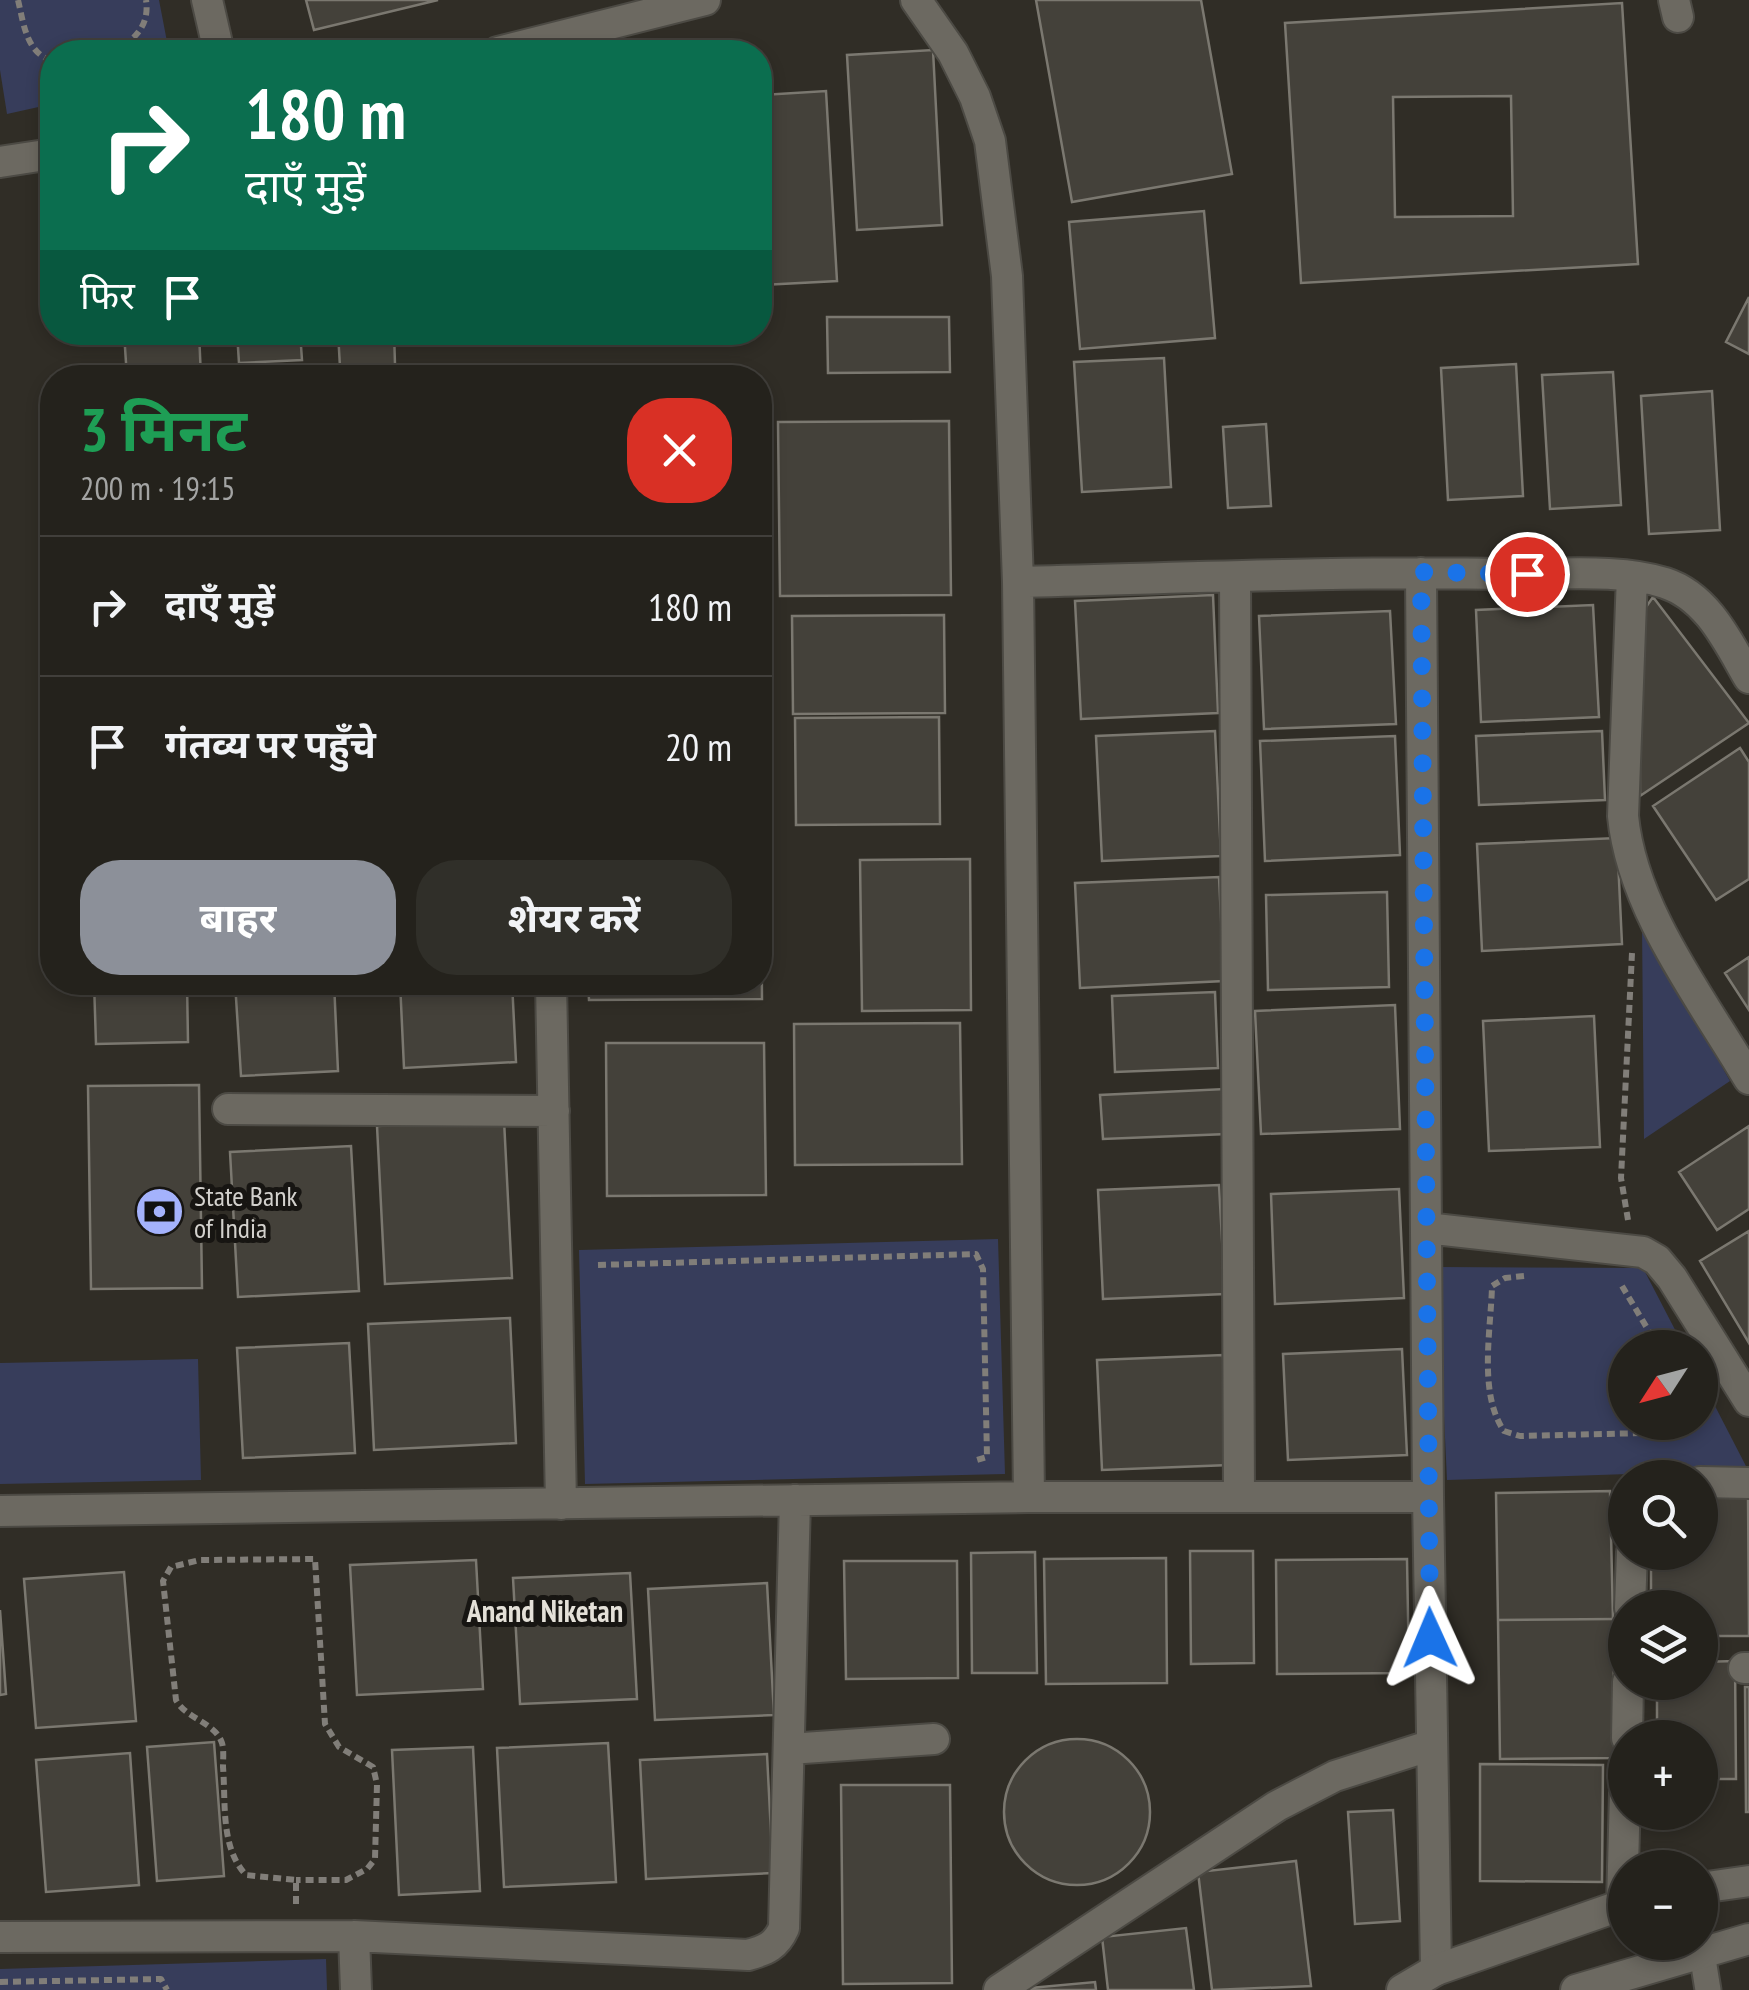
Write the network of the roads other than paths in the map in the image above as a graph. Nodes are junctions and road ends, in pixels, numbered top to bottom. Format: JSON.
{"nodes":[{"id":1,"x":207,"y":0,"type":"edge"},
{"id":2,"x":706,"y":0,"type":"edge"},
{"id":3,"x":916,"y":0,"type":"edge"},
{"id":4,"x":215,"y":40,"type":"edge"},
{"id":5,"x":546,"y":40,"type":"edge"},
{"id":6,"x":40,"y":156,"type":"edge"},
{"id":7,"x":0,"y":162,"type":"edge"},
{"id":8,"x":1421,"y":572,"type":"junction"},
{"id":9,"x":1632,"y":576,"type":"junction"},
{"id":10,"x":1235,"y":577,"type":"junction"},
{"id":11,"x":1018,"y":582,"type":"junction"},
{"id":12,"x":1749,"y":678,"type":"edge"},
{"id":13,"x":551,"y":995,"type":"edge"},
{"id":14,"x":1749,"y":1079,"type":"edge"},
{"id":15,"x":228,"y":1108,"type":"dead end"},
{"id":16,"x":554,"y":1111,"type":"junction"},
{"id":17,"x":1426,"y":1228,"type":"junction"},
{"id":18,"x":1749,"y":1401,"type":"edge"},
{"id":19,"x":1718,"y":1482,"type":"edge"},
{"id":20,"x":1749,"y":1483,"type":"edge"},
{"id":21,"x":1428,"y":1496,"type":"junction"},
{"id":22,"x":1028,"y":1497,"type":"junction"},
{"id":23,"x":1239,"y":1497,"type":"junction"},
{"id":24,"x":795,"y":1500,"type":"junction"},
{"id":25,"x":561,"y":1504,"type":"junction"},
{"id":26,"x":0,"y":1511,"type":"edge"},
{"id":27,"x":934,"y":1739,"type":"dead end"},
{"id":28,"x":1432,"y":1745,"type":"junction"},
{"id":29,"x":788,"y":1750,"type":"junction"},
{"id":30,"x":1749,"y":1882,"type":"edge"},
{"id":31,"x":1718,"y":1886,"type":"edge"},
{"id":32,"x":1608,"y":1910,"type":"edge"},
{"id":33,"x":354,"y":1936,"type":"junction"},
{"id":34,"x":0,"y":1937,"type":"edge"},
{"id":35,"x":1749,"y":1939,"type":"edge"},
{"id":36,"x":1718,"y":1948,"type":"edge"},
{"id":37,"x":1678,"y":1960,"type":"edge"},
{"id":38,"x":1703,"y":1960,"type":"edge"},
{"id":39,"x":1436,"y":1970,"type":"junction"},
{"id":40,"x":356,"y":1990,"type":"edge"},
{"id":41,"x":999,"y":1990,"type":"edge"},
{"id":42,"x":1402,"y":1990,"type":"edge"},
{"id":43,"x":1576,"y":1990,"type":"edge"},
{"id":44,"x":1708,"y":1990,"type":"edge"}],
"edges":[{"from":1,"to":4,"type":"street"},
{"from":2,"to":5,"type":"street"},
{"from":3,"to":11,"type":"street"},
{"from":6,"to":7,"type":"street"},
{"from":8,"to":9,"type":"street"},
{"from":8,"to":10,"type":"street"},
{"from":8,"to":17,"type":"street"},
{"from":9,"to":12,"type":"street"},
{"from":9,"to":14,"type":"street"},
{"from":10,"to":11,"type":"street"},
{"from":10,"to":23,"type":"street"},
{"from":11,"to":22,"type":"street"},
{"from":13,"to":16,"type":"street"},
{"from":15,"to":16,"type":"street"},
{"from":16,"to":25,"type":"street"},
{"from":17,"to":18,"type":"street"},
{"from":17,"to":21,"type":"street"},
{"from":19,"to":20,"type":"street"},
{"from":21,"to":23,"type":"street"},
{"from":21,"to":28,"type":"street"},
{"from":22,"to":23,"type":"street"},
{"from":22,"to":24,"type":"street"},
{"from":24,"to":25,"type":"street"},
{"from":24,"to":29,"type":"street"},
{"from":25,"to":26,"type":"street"},
{"from":27,"to":29,"type":"street"},
{"from":28,"to":39,"type":"street"},
{"from":28,"to":41,"type":"street"},
{"from":29,"to":33,"type":"street"},
{"from":30,"to":31,"type":"street"},
{"from":32,"to":39,"type":"street"},
{"from":33,"to":34,"type":"street"},
{"from":33,"to":40,"type":"street"},
{"from":35,"to":36,"type":"street"},
{"from":37,"to":43,"type":"street"},
{"from":38,"to":44,"type":"lane"},
{"from":39,"to":42,"type":"street"}]}
